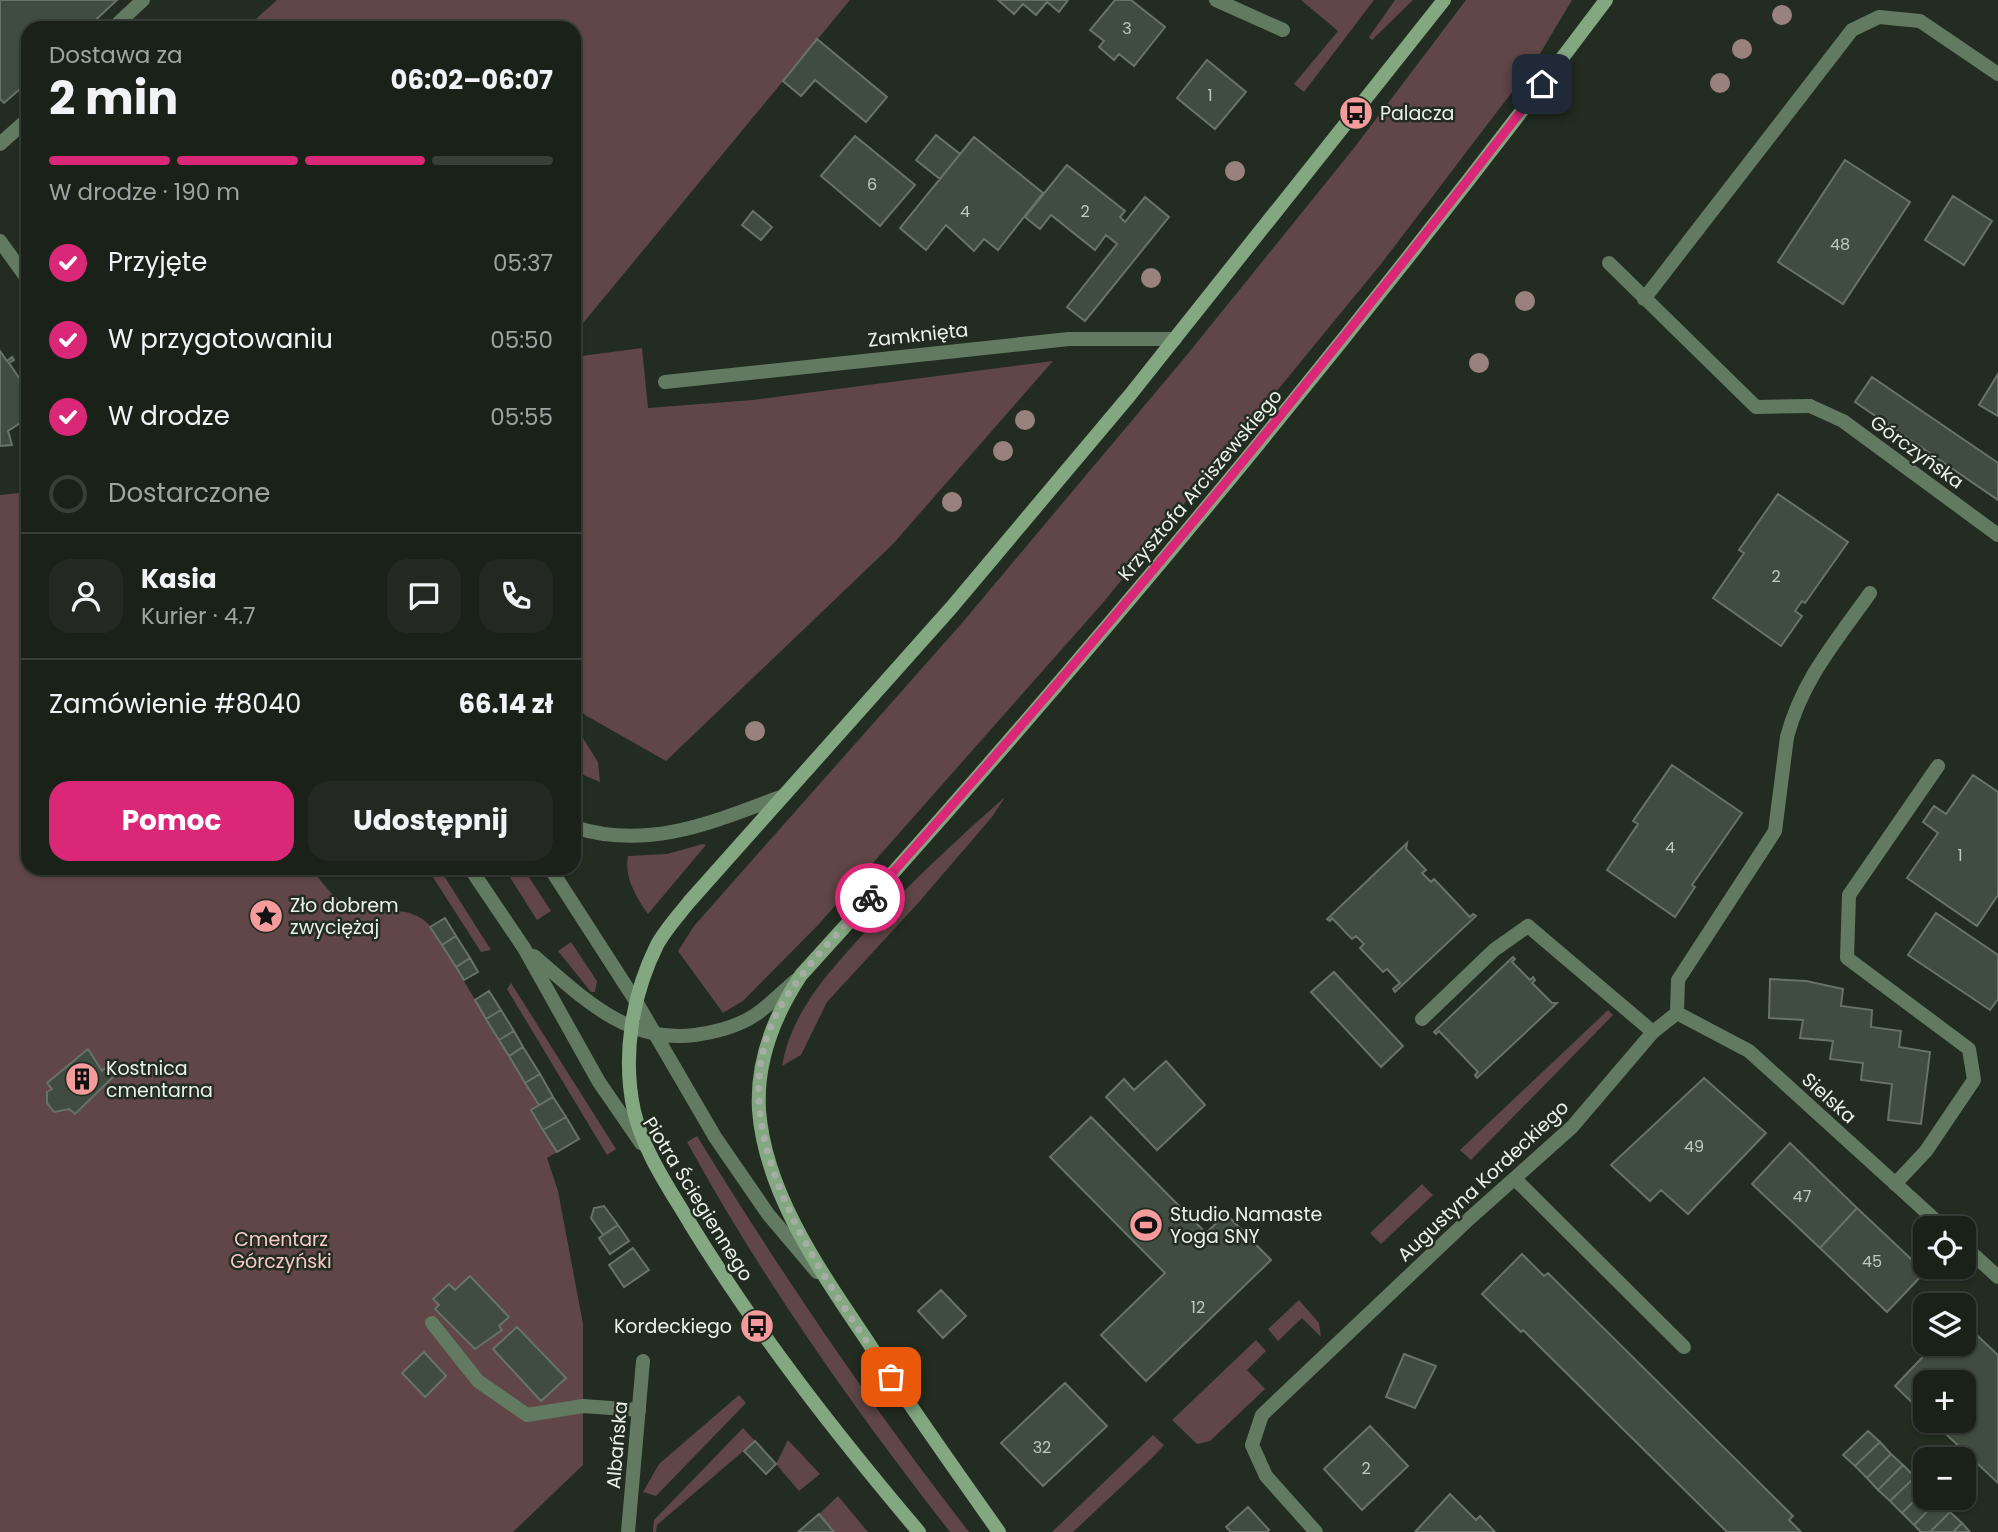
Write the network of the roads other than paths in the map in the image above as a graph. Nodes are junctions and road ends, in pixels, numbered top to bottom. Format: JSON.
{"nodes":[{"id":1,"x":143,"y":0,"type":"edge"},
{"id":2,"x":1216,"y":0,"type":"edge"},
{"id":3,"x":1444,"y":0,"type":"edge"},
{"id":4,"x":1606,"y":0,"type":"edge"},
{"id":5,"x":120,"y":21,"type":"edge"},
{"id":6,"x":1283,"y":30,"type":"dead end"},
{"id":7,"x":1998,"y":74,"type":"edge"},
{"id":8,"x":21,"y":125,"type":"edge"},
{"id":9,"x":0,"y":144,"type":"edge"},
{"id":10,"x":0,"y":240,"type":"edge"},
{"id":11,"x":1609,"y":263,"type":"dead end"},
{"id":12,"x":21,"y":270,"type":"edge"},
{"id":13,"x":1644,"y":299,"type":"junction"},
{"id":14,"x":1175,"y":339,"type":"junction"},
{"id":15,"x":665,"y":382,"type":"dead end"},
{"id":16,"x":1998,"y":535,"type":"edge"},
{"id":17,"x":1870,"y":593,"type":"dead end"},
{"id":18,"x":1938,"y":766,"type":"dead end"},
{"id":19,"x":783,"y":796,"type":"junction"},
{"id":20,"x":581,"y":828,"type":"edge"},
{"id":21,"x":475,"y":875,"type":"edge"},
{"id":22,"x":555,"y":875,"type":"edge"},
{"id":23,"x":524,"y":948,"type":"junction"},
{"id":24,"x":801,"y":975,"type":"junction"},
{"id":25,"x":637,"y":1003,"type":"junction"},
{"id":26,"x":1677,"y":1013,"type":"junction"},
{"id":27,"x":1422,"y":1019,"type":"dead end"},
{"id":28,"x":631,"y":1028,"type":"junction"},
{"id":29,"x":1653,"y":1032,"type":"junction"},
{"id":30,"x":655,"y":1035,"type":"junction"},
{"id":31,"x":647,"y":1150,"type":"junction"},
{"id":32,"x":1515,"y":1179,"type":"junction"},
{"id":33,"x":1895,"y":1184,"type":"junction"},
{"id":34,"x":1931,"y":1216,"type":"edge"},
{"id":35,"x":1976,"y":1257,"type":"edge"},
{"id":36,"x":1998,"y":1277,"type":"edge"},
{"id":37,"x":834,"y":1292,"type":"junction"},
{"id":38,"x":432,"y":1323,"type":"dead end"},
{"id":39,"x":1684,"y":1348,"type":"dead end"},
{"id":40,"x":643,"y":1361,"type":"dead end"},
{"id":41,"x":639,"y":1410,"type":"junction"},
{"id":42,"x":628,"y":1532,"type":"edge"},
{"id":43,"x":919,"y":1532,"type":"edge"},
{"id":44,"x":999,"y":1532,"type":"edge"},
{"id":45,"x":1316,"y":1532,"type":"edge"}],
"edges":[{"from":1,"to":5,"type":"street"},
{"from":2,"to":6,"type":"street"},
{"from":3,"to":14,"type":"main road"},
{"from":4,"to":24,"type":"main road","name":"Krzysztofa Arciszewskiego"},
{"from":7,"to":13,"type":"street"},
{"from":8,"to":9,"type":"street"},
{"from":10,"to":12,"type":"street"},
{"from":11,"to":13,"type":"street"},
{"from":13,"to":16,"type":"street","name":"Górczyńska"},
{"from":14,"to":15,"type":"street","name":"Zamknięta"},
{"from":14,"to":19,"type":"main road"},
{"from":17,"to":26,"type":"street"},
{"from":18,"to":33,"type":"street"},
{"from":19,"to":20,"type":"street"},
{"from":19,"to":25,"type":"main road"},
{"from":21,"to":23,"type":"street","name":"Piotra Ściegiennego"},
{"from":22,"to":25,"type":"street"},
{"from":23,"to":28,"type":"street","name":"Krzysztofa Arciszewskiego"},
{"from":23,"to":31,"type":"street","name":"Piotra Ściegiennego"},
{"from":24,"to":30,"type":"street","name":"Krzysztofa Arciszewskiego"},
{"from":24,"to":37,"type":"main road","name":"Krzysztofa Arciszewskiego"},
{"from":25,"to":28,"type":"main road"},
{"from":25,"to":30,"type":"street"},
{"from":26,"to":29,"type":"street","name":"Augustyna Kordeckiego"},
{"from":26,"to":33,"type":"street","name":"Sielska"},
{"from":27,"to":29,"type":"street"},
{"from":28,"to":30,"type":"street","name":"Krzysztofa Arciszewskiego"},
{"from":28,"to":31,"type":"main road"},
{"from":29,"to":32,"type":"street","name":"Augustyna Kordeckiego"},
{"from":30,"to":37,"type":"street"},
{"from":31,"to":43,"type":"main road","name":"Piotra Ściegiennego"},
{"from":32,"to":39,"type":"street"},
{"from":32,"to":45,"type":"street","name":"Augustyna Kordeckiego"},
{"from":33,"to":34,"type":"street","name":"Sielska"},
{"from":35,"to":36,"type":"street"},
{"from":37,"to":44,"type":"main road"},
{"from":38,"to":41,"type":"street"},
{"from":40,"to":41,"type":"street","name":"Albańska"},
{"from":41,"to":42,"type":"street","name":"Albańska"}]}
